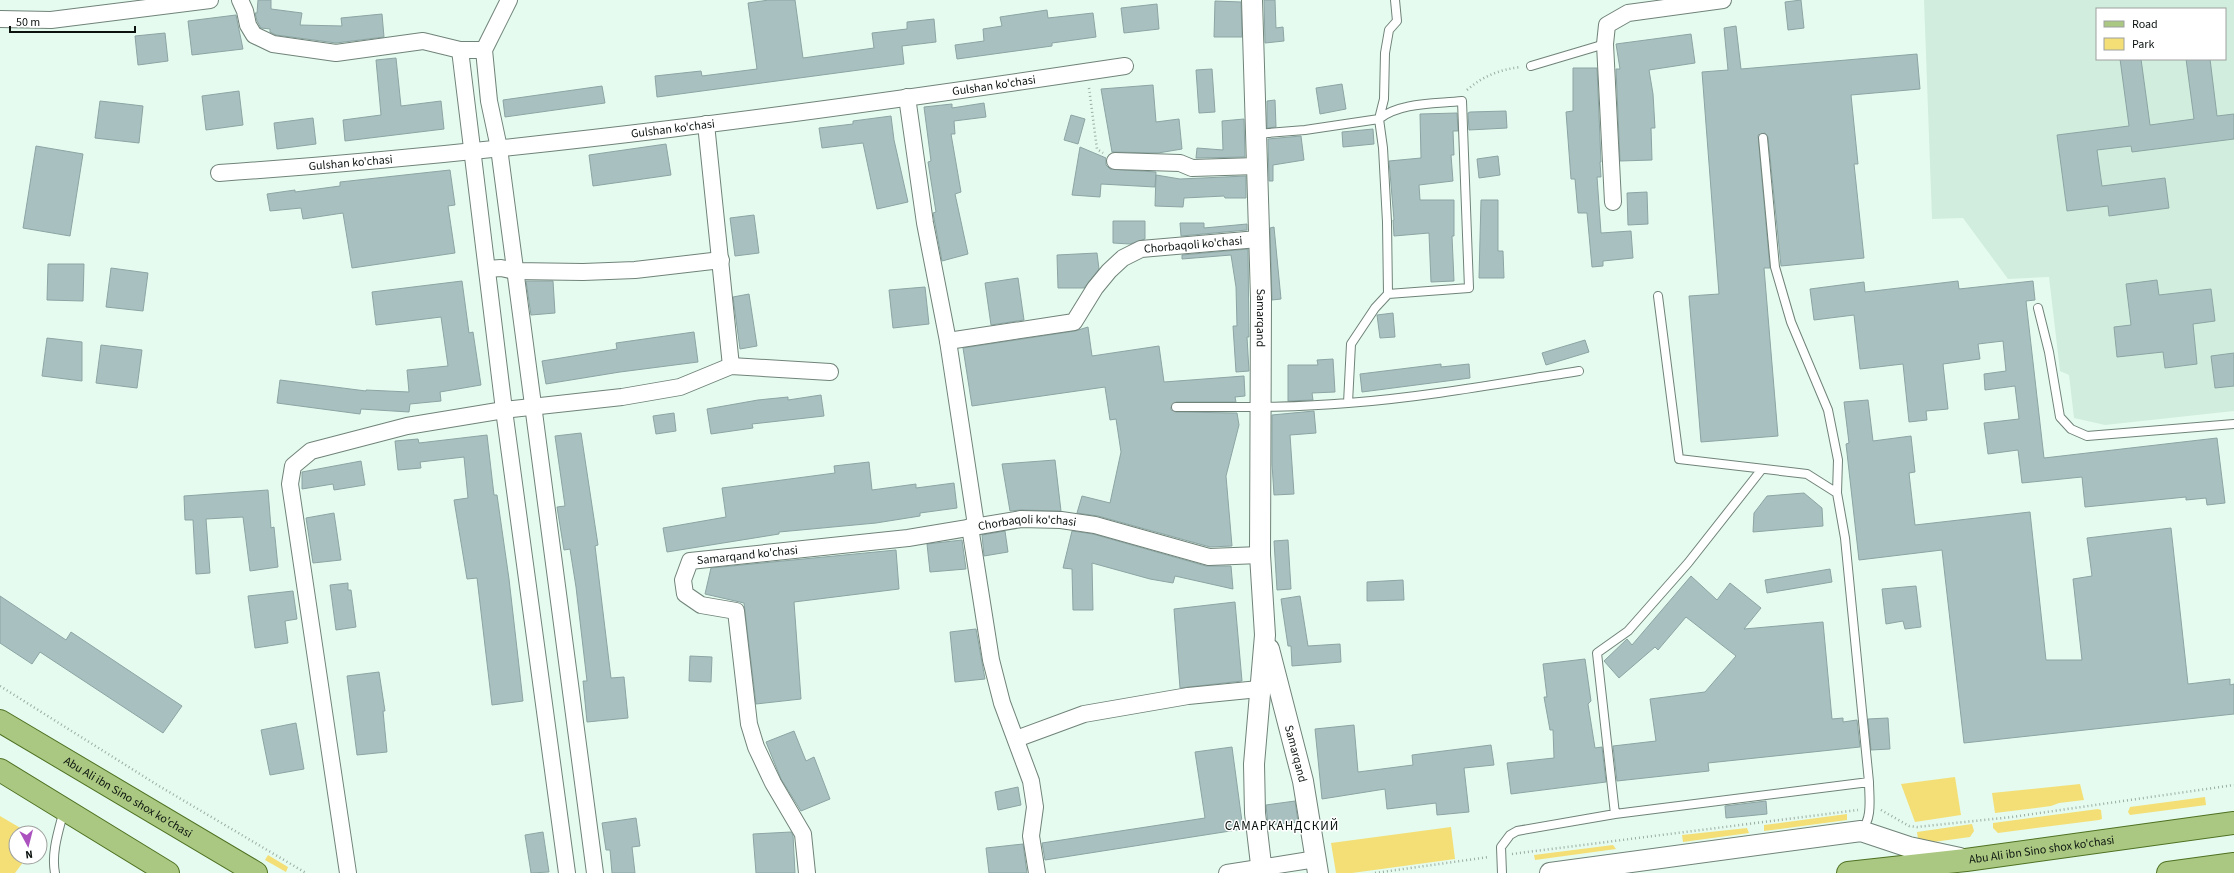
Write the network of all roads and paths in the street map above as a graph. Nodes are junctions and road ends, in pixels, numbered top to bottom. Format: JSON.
{"nodes":[{"id":1,"x":210,"y":0,"type":"edge"},
{"id":2,"x":240,"y":0,"type":"edge"},
{"id":3,"x":509,"y":0,"type":"edge"},
{"id":4,"x":1252,"y":0,"type":"edge"},
{"id":5,"x":1395,"y":0,"type":"edge"},
{"id":6,"x":1724,"y":0,"type":"edge"},
{"id":7,"x":1627,"y":7,"type":"edge"},
{"id":8,"x":0,"y":20,"type":"edge"},
{"id":9,"x":1605,"y":44,"type":"junction"},
{"id":10,"x":460,"y":50,"type":"junction"},
{"id":11,"x":484,"y":50,"type":"junction"},
{"id":12,"x":1125,"y":66,"type":"dead end"},
{"id":13,"x":1531,"y":66,"type":"joint"},
{"id":14,"x":1086,"y":71,"type":"junction"},
{"id":15,"x":907,"y":97,"type":"junction"},
{"id":16,"x":1462,"y":101,"type":"junction"},
{"id":17,"x":1379,"y":119,"type":"junction"},
{"id":18,"x":706,"y":124,"type":"junction"},
{"id":19,"x":1256,"y":134,"type":"junction"},
{"id":20,"x":1764,"y":138,"type":"dead end"},
{"id":21,"x":499,"y":148,"type":"junction"},
{"id":22,"x":472,"y":151,"type":"junction"},
{"id":23,"x":1115,"y":161,"type":"joint"},
{"id":24,"x":1257,"y":166,"type":"junction"},
{"id":25,"x":219,"y":173,"type":"dead end"},
{"id":26,"x":1613,"y":202,"type":"dead end"},
{"id":27,"x":1258,"y":239,"type":"junction"},
{"id":28,"x":721,"y":260,"type":"junction"},
{"id":29,"x":487,"y":269,"type":"junction"},
{"id":30,"x":514,"y":271,"type":"junction"},
{"id":31,"x":1388,"y":294,"type":"junction"},
{"id":32,"x":1658,"y":296,"type":"dead end"},
{"id":33,"x":2038,"y":308,"type":"dead end"},
{"id":34,"x":948,"y":341,"type":"junction"},
{"id":35,"x":731,"y":366,"type":"junction"},
{"id":36,"x":1579,"y":371,"type":"dead end"},
{"id":37,"x":830,"y":372,"type":"dead end"},
{"id":38,"x":1348,"y":403,"type":"junction"},
{"id":39,"x":533,"y":407,"type":"junction"},
{"id":40,"x":1176,"y":407,"type":"dead end"},
{"id":41,"x":1260,"y":407,"type":"junction"},
{"id":42,"x":504,"y":410,"type":"junction"},
{"id":43,"x":2234,"y":424,"type":"edge"},
{"id":44,"x":1762,"y":469,"type":"junction"},
{"id":45,"x":1837,"y":494,"type":"junction"},
{"id":46,"x":973,"y":526,"type":"junction"},
{"id":47,"x":1260,"y":555,"type":"junction"},
{"id":48,"x":1265,"y":635,"type":"junction"},
{"id":49,"x":0,"y":686,"type":"edge"},
{"id":50,"x":1259,"y":688,"type":"junction"},
{"id":51,"x":0,"y":721,"type":"edge"},
{"id":52,"x":1016,"y":739,"type":"junction"},
{"id":53,"x":0,"y":770,"type":"edge"},
{"id":54,"x":1869,"y":782,"type":"junction"},
{"id":55,"x":64,"y":809,"type":"junction"},
{"id":56,"x":1615,"y":814,"type":"junction"},
{"id":57,"x":2234,"y":823,"type":"edge"},
{"id":58,"x":1861,"y":831,"type":"junction"},
{"id":59,"x":1966,"y":860,"type":"junction"},
{"id":60,"x":2234,"y":864,"type":"edge"},
{"id":61,"x":1317,"y":866,"type":"edge"},
{"id":62,"x":1261,"y":870,"type":"edge"},
{"id":63,"x":55,"y":873,"type":"edge"},
{"id":64,"x":168,"y":873,"type":"edge"},
{"id":65,"x":256,"y":873,"type":"edge"},
{"id":66,"x":306,"y":873,"type":"edge"},
{"id":67,"x":348,"y":873,"type":"edge"},
{"id":68,"x":568,"y":873,"type":"edge"},
{"id":69,"x":595,"y":873,"type":"edge"},
{"id":70,"x":807,"y":873,"type":"edge"},
{"id":71,"x":1037,"y":873,"type":"edge"},
{"id":72,"x":1227,"y":873,"type":"edge"},
{"id":73,"x":1502,"y":873,"type":"edge"},
{"id":74,"x":1550,"y":873,"type":"edge"},
{"id":75,"x":1848,"y":873,"type":"edge"},
{"id":76,"x":2174,"y":873,"type":"edge"}],
"edges":[{"from":1,"to":8,"type":"street"},
{"from":2,"to":10,"type":"street"},
{"from":3,"to":11,"type":"street"},
{"from":4,"to":19,"type":"street","name":"Samarqand"},
{"from":5,"to":17,"type":"lane"},
{"from":6,"to":7,"type":"street"},
{"from":7,"to":9,"type":"street"},
{"from":9,"to":13,"type":"lane"},
{"from":9,"to":26,"type":"street"},
{"from":10,"to":11,"type":"street"},
{"from":10,"to":22,"type":"street"},
{"from":11,"to":21,"type":"street"},
{"from":12,"to":14,"type":"street","name":"Gulshan ko'chasi"},
{"from":13,"to":16,"type":"path"},
{"from":14,"to":15,"type":"street","name":"Gulshan ko'chasi"},
{"from":14,"to":23,"type":"path"},
{"from":15,"to":18,"type":"street","name":"Gulshan ko'chasi"},
{"from":15,"to":34,"type":"street","name":"Chorbaqoli ko'chasi"},
{"from":16,"to":17,"type":"lane"},
{"from":16,"to":31,"type":"lane"},
{"from":17,"to":19,"type":"lane"},
{"from":17,"to":31,"type":"lane"},
{"from":18,"to":21,"type":"street","name":"Gulshan ko'chasi"},
{"from":18,"to":28,"type":"street"},
{"from":19,"to":24,"type":"street","name":"Samarqand"},
{"from":20,"to":45,"type":"lane"},
{"from":21,"to":22,"type":"street","name":"Gulshan ko'chasi"},
{"from":21,"to":30,"type":"street"},
{"from":22,"to":25,"type":"street","name":"Gulshan ko'chasi"},
{"from":22,"to":29,"type":"street"},
{"from":23,"to":24,"type":"street"},
{"from":24,"to":27,"type":"street","name":"Samarqand"},
{"from":27,"to":34,"type":"street","name":"Chorbaqoli ko'chasi"},
{"from":27,"to":41,"type":"street","name":"Samarqand"},
{"from":28,"to":30,"type":"street"},
{"from":28,"to":35,"type":"street"},
{"from":29,"to":30,"type":"street"},
{"from":29,"to":42,"type":"street"},
{"from":30,"to":39,"type":"street"},
{"from":31,"to":38,"type":"lane"},
{"from":32,"to":44,"type":"lane"},
{"from":33,"to":43,"type":"lane"},
{"from":34,"to":46,"type":"street","name":"Chorbaqoli ko'chasi"},
{"from":35,"to":37,"type":"street"},
{"from":35,"to":39,"type":"street"},
{"from":36,"to":38,"type":"lane"},
{"from":38,"to":41,"type":"lane"},
{"from":39,"to":42,"type":"street"},
{"from":39,"to":69,"type":"street"},
{"from":40,"to":41,"type":"lane"},
{"from":41,"to":47,"type":"street","name":"Samarqand"},
{"from":42,"to":67,"type":"street"},
{"from":42,"to":68,"type":"street"},
{"from":44,"to":45,"type":"lane"},
{"from":44,"to":56,"type":"lane"},
{"from":45,"to":54,"type":"lane"},
{"from":46,"to":47,"type":"street","name":"Chorbaqoli ko'chasi"},
{"from":46,"to":52,"type":"street"},
{"from":46,"to":70,"type":"street","name":"Samarqand ko'chasi"},
{"from":47,"to":48,"type":"street","name":"Samarqand"},
{"from":48,"to":50,"type":"street","name":"Samarqand"},
{"from":48,"to":61,"type":"street","name":"Samarqand"},
{"from":49,"to":66,"type":"path"},
{"from":50,"to":52,"type":"street"},
{"from":50,"to":62,"type":"street","name":"Samarqand"},
{"from":51,"to":65,"type":"main road","name":"Abu Ali ibn Sino shox ko'chasi"},
{"from":52,"to":71,"type":"street"},
{"from":53,"to":55,"type":"main road"},
{"from":54,"to":56,"type":"lane"},
{"from":54,"to":58,"type":"lane"},
{"from":55,"to":63,"type":"lane"},
{"from":55,"to":64,"type":"main road"},
{"from":56,"to":73,"type":"lane"},
{"from":57,"to":59,"type":"main road","name":"Abu Ali ibn Sino shox ko'chasi"},
{"from":58,"to":59,"type":"street"},
{"from":58,"to":74,"type":"street"},
{"from":59,"to":75,"type":"main road","name":"Abu Ali ibn Sino shox ko'chasi"},
{"from":60,"to":76,"type":"main road"},
{"from":61,"to":62,"type":"street"},
{"from":62,"to":72,"type":"street"}]}
